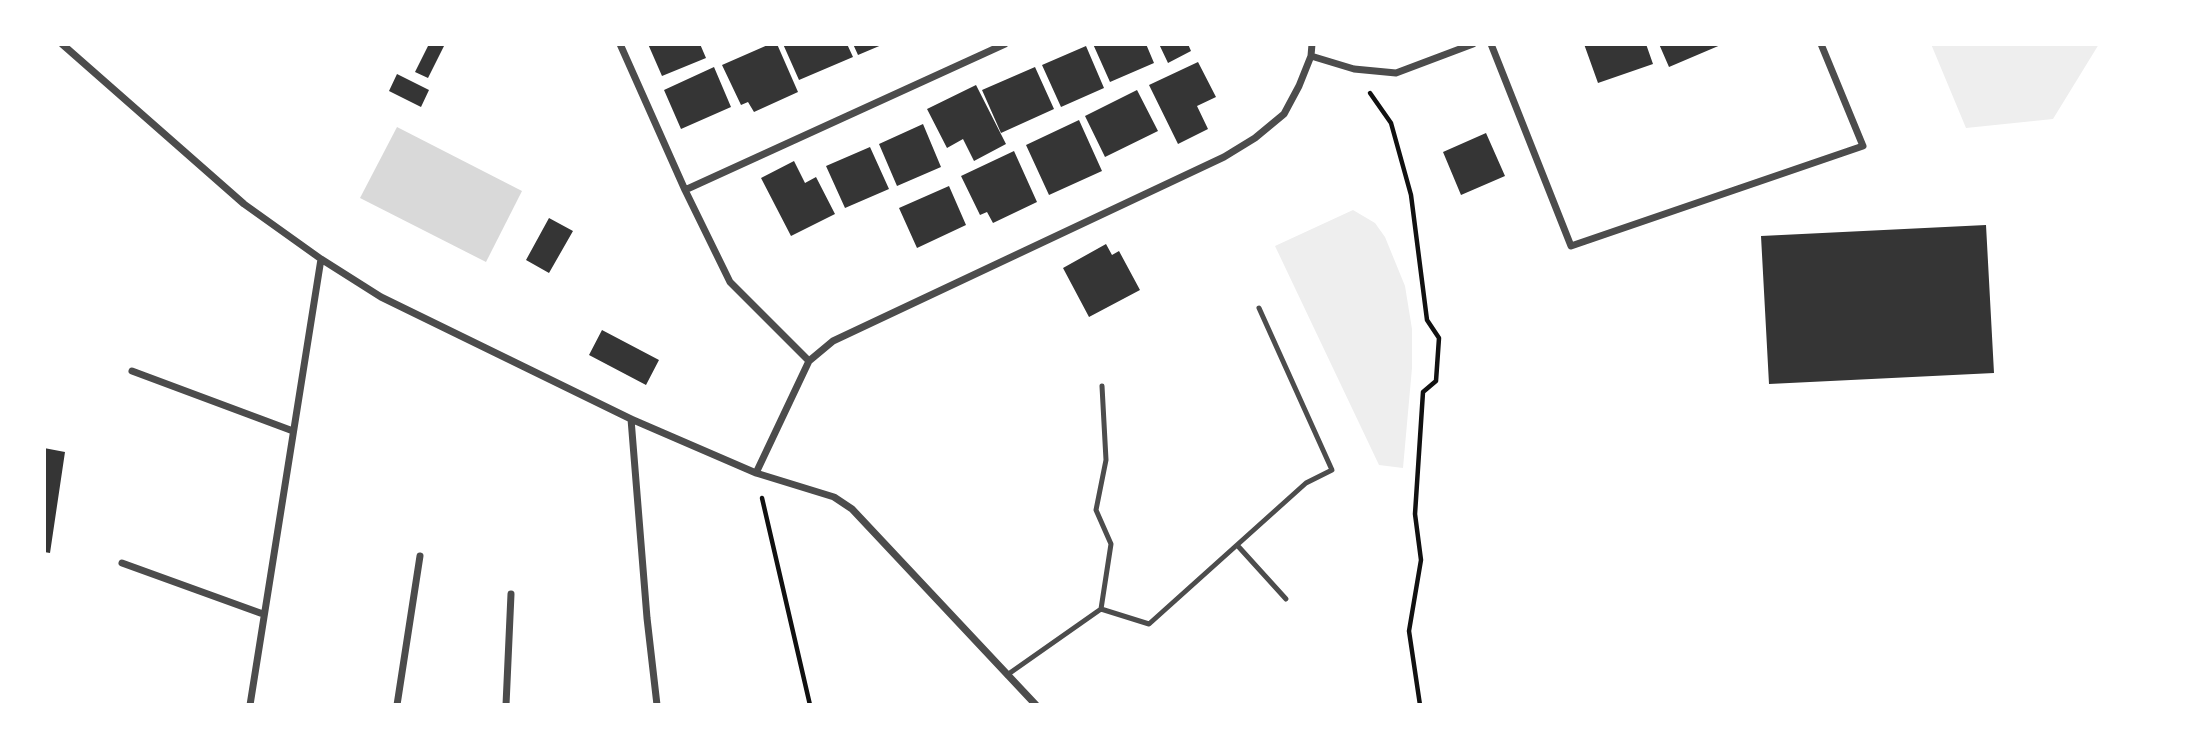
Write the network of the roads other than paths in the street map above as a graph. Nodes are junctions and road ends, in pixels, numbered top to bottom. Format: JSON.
{"nodes":[{"id":1,"x":62,"y":44,"type":"edge"},
{"id":2,"x":620,"y":44,"type":"edge"},
{"id":3,"x":1004,"y":44,"type":"edge"},
{"id":4,"x":1312,"y":44,"type":"edge"},
{"id":5,"x":1473,"y":44,"type":"edge"},
{"id":6,"x":1491,"y":44,"type":"edge"},
{"id":7,"x":1821,"y":44,"type":"edge"},
{"id":8,"x":1311,"y":56,"type":"junction"},
{"id":9,"x":685,"y":190,"type":"junction"},
{"id":10,"x":321,"y":259,"type":"junction"},
{"id":11,"x":1259,"y":308,"type":"dead end"},
{"id":12,"x":808,"y":361,"type":"junction"},
{"id":13,"x":132,"y":371,"type":"dead end"},
{"id":14,"x":1102,"y":386,"type":"dead end"},
{"id":15,"x":631,"y":419,"type":"junction"},
{"id":16,"x":293,"y":431,"type":"junction"},
{"id":17,"x":756,"y":473,"type":"junction"},
{"id":18,"x":1237,"y":545,"type":"junction"},
{"id":19,"x":420,"y":556,"type":"dead end"},
{"id":20,"x":122,"y":563,"type":"dead end"},
{"id":21,"x":511,"y":594,"type":"dead end"},
{"id":22,"x":1286,"y":599,"type":"dead end"},
{"id":23,"x":1101,"y":609,"type":"junction"},
{"id":24,"x":264,"y":614,"type":"junction"},
{"id":25,"x":1007,"y":675,"type":"junction"},
{"id":26,"x":250,"y":705,"type":"edge"},
{"id":27,"x":397,"y":705,"type":"edge"},
{"id":28,"x":506,"y":705,"type":"edge"},
{"id":29,"x":657,"y":705,"type":"edge"},
{"id":30,"x":1036,"y":705,"type":"edge"}],
"edges":[{"from":1,"to":10,"type":"street"},
{"from":2,"to":9,"type":"street"},
{"from":3,"to":9,"type":"street"},
{"from":4,"to":8,"type":"street"},
{"from":5,"to":8,"type":"street"},
{"from":6,"to":7,"type":"street"},
{"from":8,"to":12,"type":"street"},
{"from":9,"to":12,"type":"street"},
{"from":10,"to":15,"type":"street"},
{"from":10,"to":16,"type":"street"},
{"from":11,"to":18,"type":"lane"},
{"from":12,"to":17,"type":"street"},
{"from":13,"to":16,"type":"street"},
{"from":14,"to":23,"type":"lane"},
{"from":15,"to":17,"type":"street"},
{"from":15,"to":29,"type":"street"},
{"from":16,"to":24,"type":"street"},
{"from":17,"to":25,"type":"street"},
{"from":18,"to":22,"type":"lane"},
{"from":18,"to":23,"type":"lane"},
{"from":19,"to":27,"type":"street"},
{"from":20,"to":24,"type":"street"},
{"from":21,"to":28,"type":"street"},
{"from":23,"to":25,"type":"lane"},
{"from":24,"to":26,"type":"street"},
{"from":25,"to":30,"type":"street"}]}
